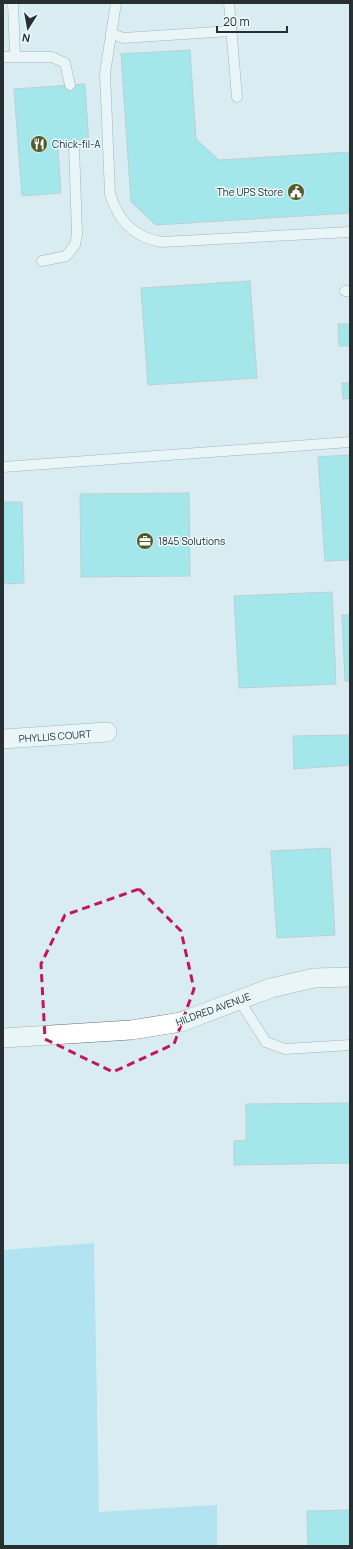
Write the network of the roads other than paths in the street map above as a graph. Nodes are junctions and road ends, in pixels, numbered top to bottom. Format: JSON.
{"nodes":[{"id":1,"x":13,"y":3,"type":"edge"},
{"id":2,"x":116,"y":3,"type":"edge"},
{"id":3,"x":229,"y":3,"type":"edge"},
{"id":4,"x":231,"y":32,"type":"junction"},
{"id":5,"x":111,"y":33,"type":"junction"},
{"id":6,"x":15,"y":56,"type":"junction"},
{"id":7,"x":3,"y":57,"type":"edge"},
{"id":8,"x":70,"y":85,"type":"dead end"},
{"id":9,"x":237,"y":97,"type":"dead end"},
{"id":10,"x":74,"y":146,"type":"dead end"},
{"id":11,"x":350,"y":232,"type":"edge"},
{"id":12,"x":42,"y":261,"type":"dead end"},
{"id":13,"x":350,"y":442,"type":"edge"},
{"id":14,"x":3,"y":466,"type":"edge"},
{"id":15,"x":107,"y":732,"type":"dead end"},
{"id":16,"x":3,"y":739,"type":"edge"},
{"id":17,"x":350,"y":976,"type":"edge"},
{"id":18,"x":240,"y":1000,"type":"junction"},
{"id":19,"x":3,"y":1038,"type":"edge"},
{"id":20,"x":350,"y":1045,"type":"edge"}],
"edges":[{"from":1,"to":6,"type":"lane"},
{"from":2,"to":5,"type":"lane"},
{"from":3,"to":4,"type":"lane"},
{"from":4,"to":5,"type":"lane"},
{"from":4,"to":9,"type":"lane"},
{"from":5,"to":11,"type":"lane"},
{"from":6,"to":7,"type":"lane"},
{"from":6,"to":8,"type":"lane"},
{"from":10,"to":12,"type":"lane"},
{"from":13,"to":14,"type":"lane"},
{"from":15,"to":16,"type":"street","name":"PHYLLIS COURT"},
{"from":17,"to":18,"type":"street","name":"HILDRED AVENUE"},
{"from":18,"to":19,"type":"street","name":"HILDRED AVENUE"},
{"from":18,"to":20,"type":"lane"}]}
